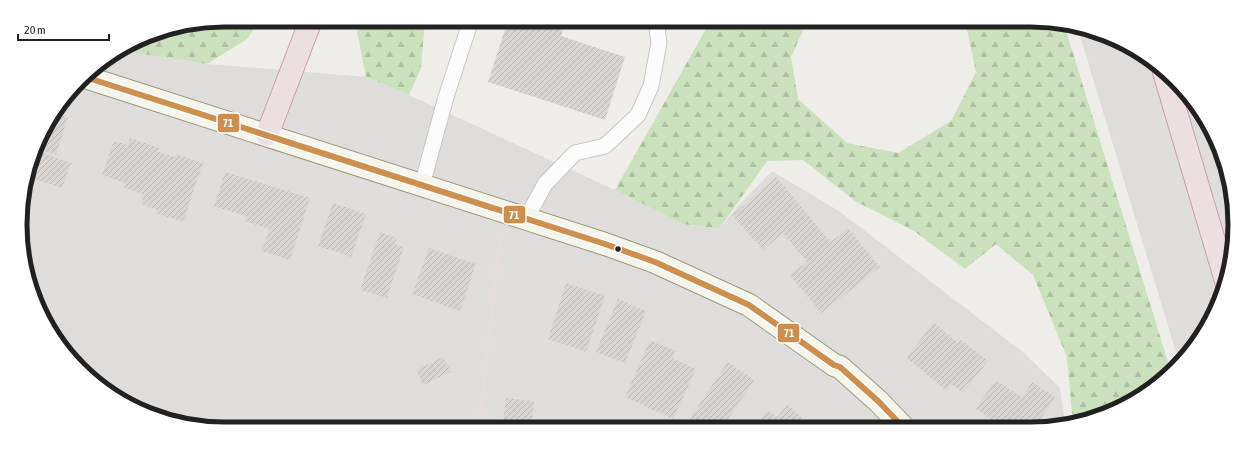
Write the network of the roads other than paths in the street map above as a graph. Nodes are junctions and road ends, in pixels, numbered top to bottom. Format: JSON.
{"nodes":[{"id":1,"x":308,"y":27,"type":"edge"},
{"id":2,"x":469,"y":27,"type":"edge"},
{"id":3,"x":657,"y":27,"type":"edge"},
{"id":4,"x":91,"y":79,"type":"edge"},
{"id":5,"x":1167,"y":82,"type":"edge"},
{"id":6,"x":267,"y":135,"type":"junction"},
{"id":7,"x":422,"y":185,"type":"junction"},
{"id":8,"x":526,"y":219,"type":"junction"},
{"id":9,"x":1223,"y":269,"type":"edge"},
{"id":10,"x":898,"y":422,"type":"edge"}],
"edges":[{"from":1,"to":6,"type":"highway"},
{"from":2,"to":7,"type":"lane"},
{"from":3,"to":8,"type":"lane"},
{"from":4,"to":6,"type":"main road"},
{"from":5,"to":9,"type":"highway"},
{"from":6,"to":7,"type":"main road"},
{"from":7,"to":8,"type":"main road"},
{"from":8,"to":10,"type":"main road"}]}
